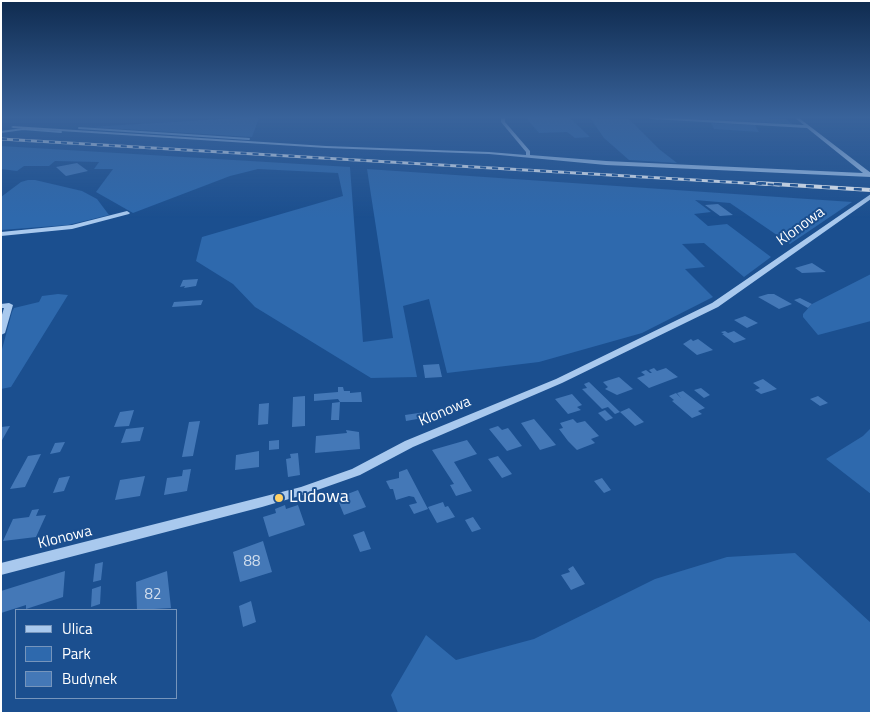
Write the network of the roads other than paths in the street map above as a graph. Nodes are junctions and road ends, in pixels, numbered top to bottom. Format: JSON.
{"nodes":[{"id":1,"x":425,"y":151,"type":"edge"},
{"id":2,"x":527,"y":151,"type":"edge"},
{"id":3,"x":840,"y":151,"type":"edge"},
{"id":4,"x":528,"y":156,"type":"junction"},
{"id":5,"x":870,"y":175,"type":"edge"},
{"id":6,"x":869,"y":199,"type":"edge"},
{"id":7,"x":127,"y":213,"type":"dead end"},
{"id":8,"x":1,"y":234,"type":"edge"},
{"id":9,"x":1,"y":306,"type":"edge"},
{"id":10,"x":1,"y":333,"type":"edge"},
{"id":11,"x":1,"y":569,"type":"edge"}],
"edges":[{"from":1,"to":4,"type":"street"},
{"from":2,"to":4,"type":"street"},
{"from":3,"to":5,"type":"street"},
{"from":4,"to":5,"type":"street"},
{"from":6,"to":11,"type":"street","name":"Klonowa"},
{"from":7,"to":8,"type":"street"},
{"from":9,"to":10,"type":"street"}]}
